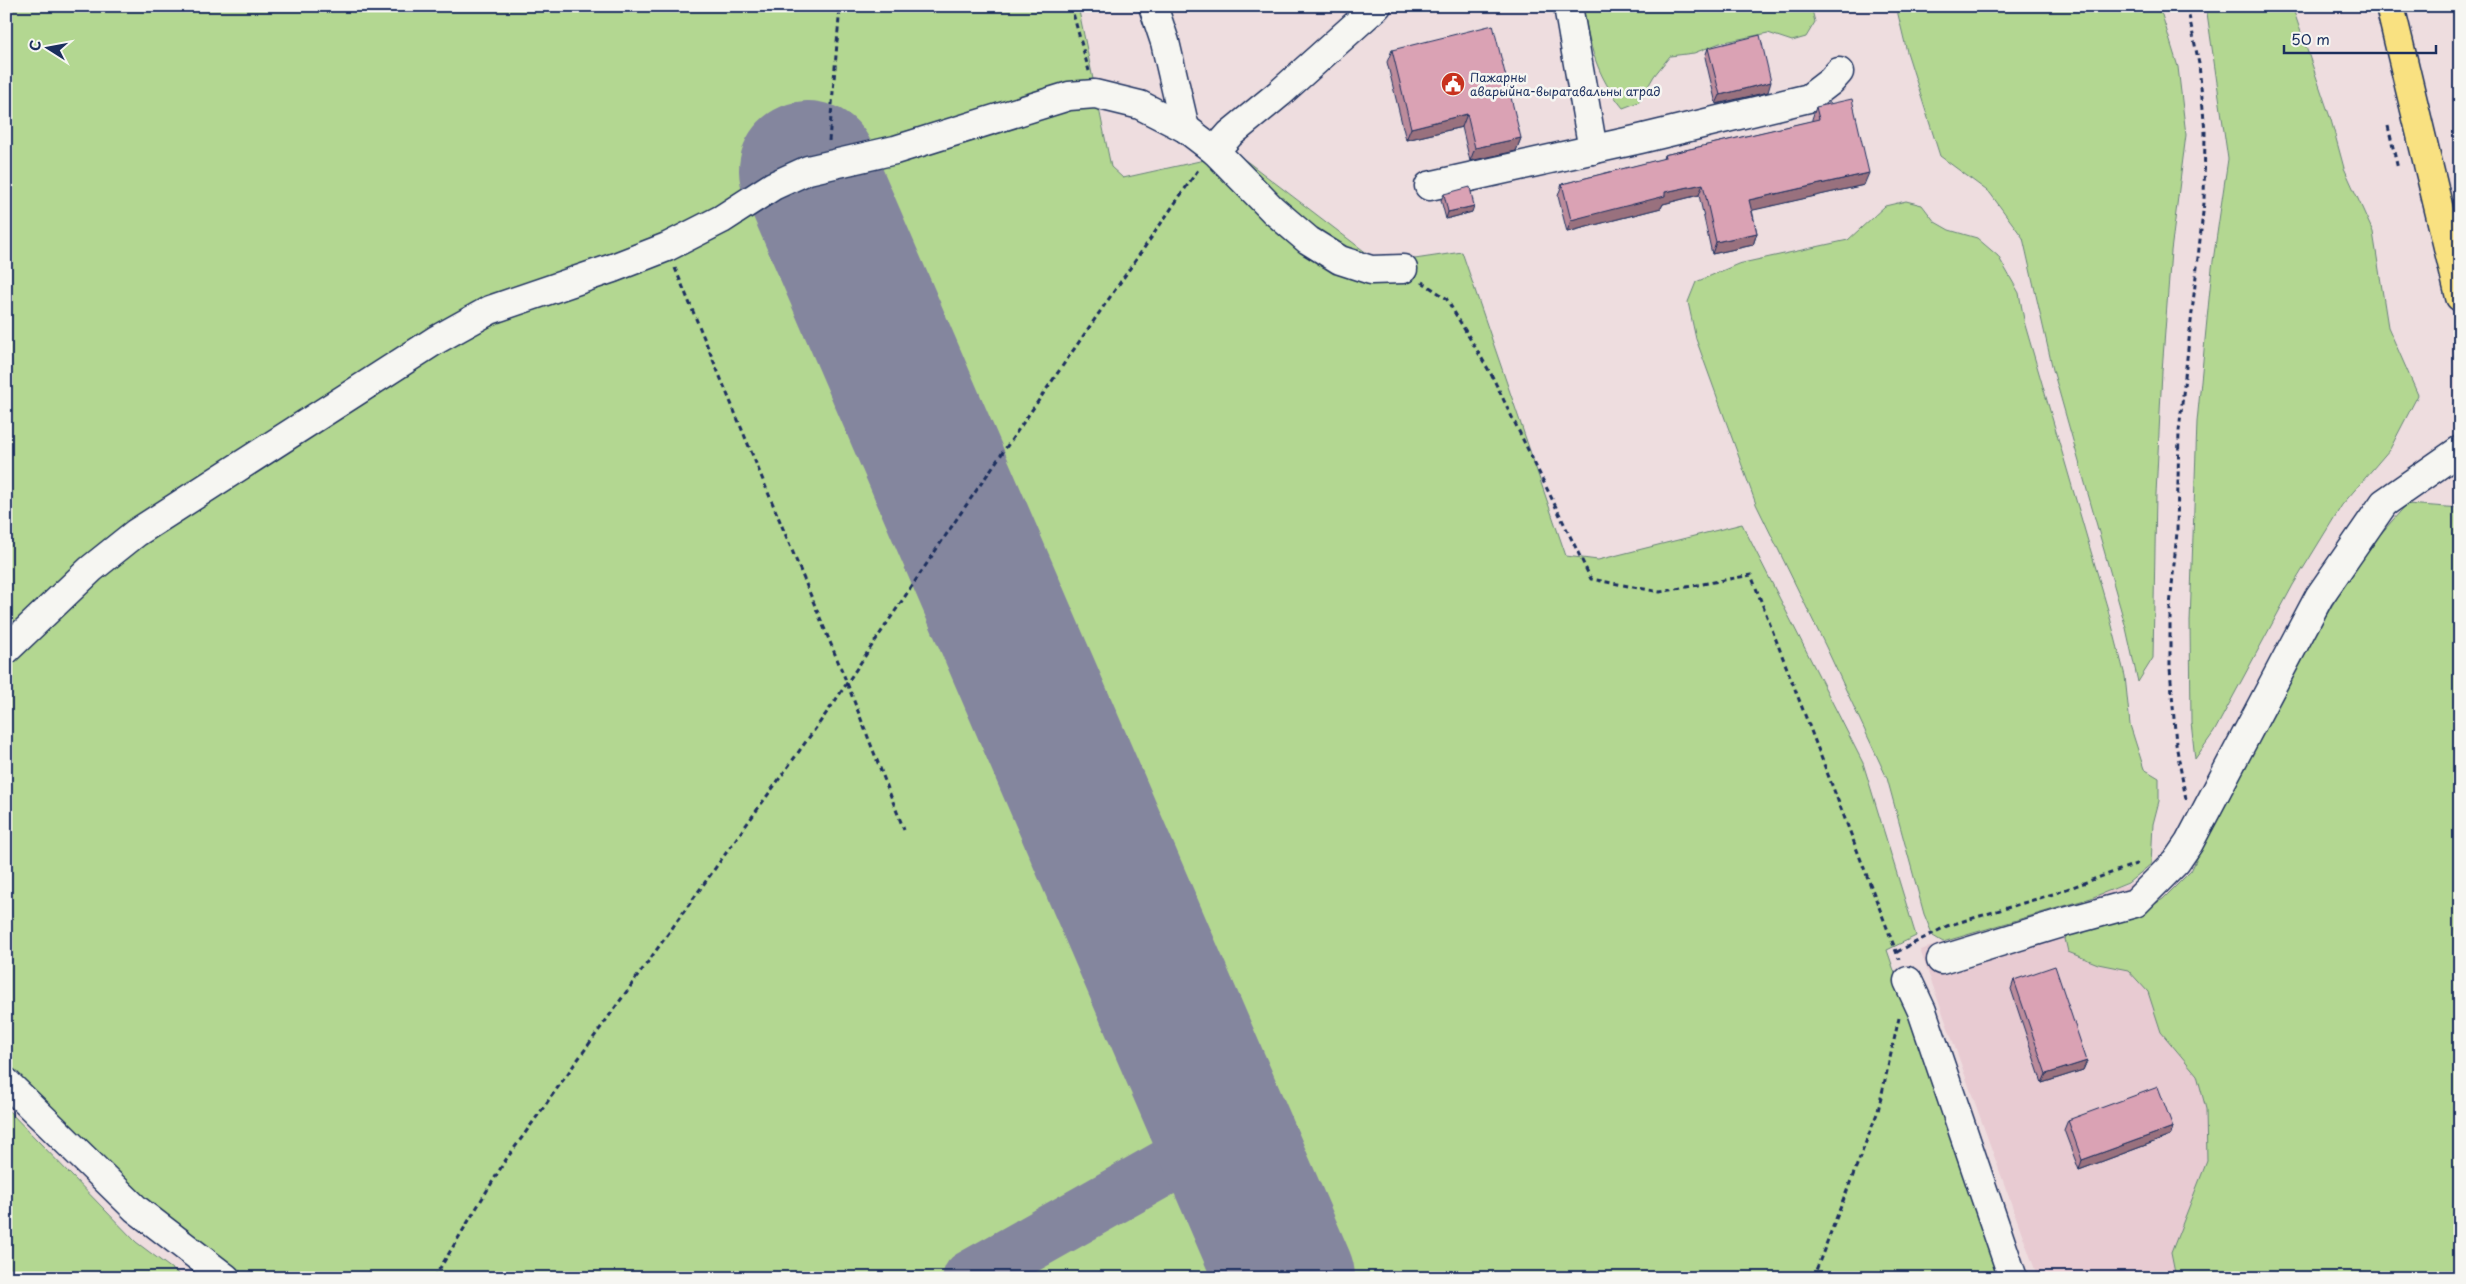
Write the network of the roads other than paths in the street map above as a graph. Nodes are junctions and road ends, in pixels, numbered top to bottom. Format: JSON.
{"nodes":[{"id":1,"x":1153,"y":6,"type":"edge"},
{"id":2,"x":1376,"y":6,"type":"edge"},
{"id":3,"x":1568,"y":6,"type":"edge"},
{"id":4,"x":2390,"y":6,"type":"edge"},
{"id":5,"x":1839,"y":72,"type":"dead end"},
{"id":6,"x":1185,"y":128,"type":"junction"},
{"id":7,"x":1592,"y":150,"type":"junction"},
{"id":8,"x":1215,"y":151,"type":"junction"},
{"id":9,"x":1429,"y":186,"type":"dead end"},
{"id":10,"x":1403,"y":269,"type":"road end"},
{"id":11,"x":2460,"y":297,"type":"edge"},
{"id":12,"x":2460,"y":450,"type":"edge"},
{"id":13,"x":6,"y":650,"type":"edge"},
{"id":14,"x":1941,"y":960,"type":"dead end"},
{"id":15,"x":1908,"y":981,"type":"road end"},
{"id":16,"x":6,"y":1082,"type":"edge"},
{"id":17,"x":226,"y":1278,"type":"edge"},
{"id":18,"x":2013,"y":1278,"type":"edge"}],
"edges":[{"from":1,"to":6,"type":"lane"},
{"from":2,"to":8,"type":"lane"},
{"from":3,"to":7,"type":"lane"},
{"from":4,"to":11,"type":"main road"},
{"from":5,"to":7,"type":"lane"},
{"from":6,"to":8,"type":"lane"},
{"from":6,"to":13,"type":"lane"},
{"from":7,"to":9,"type":"lane"},
{"from":8,"to":10,"type":"lane"},
{"from":12,"to":14,"type":"lane"},
{"from":15,"to":18,"type":"lane"},
{"from":16,"to":17,"type":"lane"}]}
